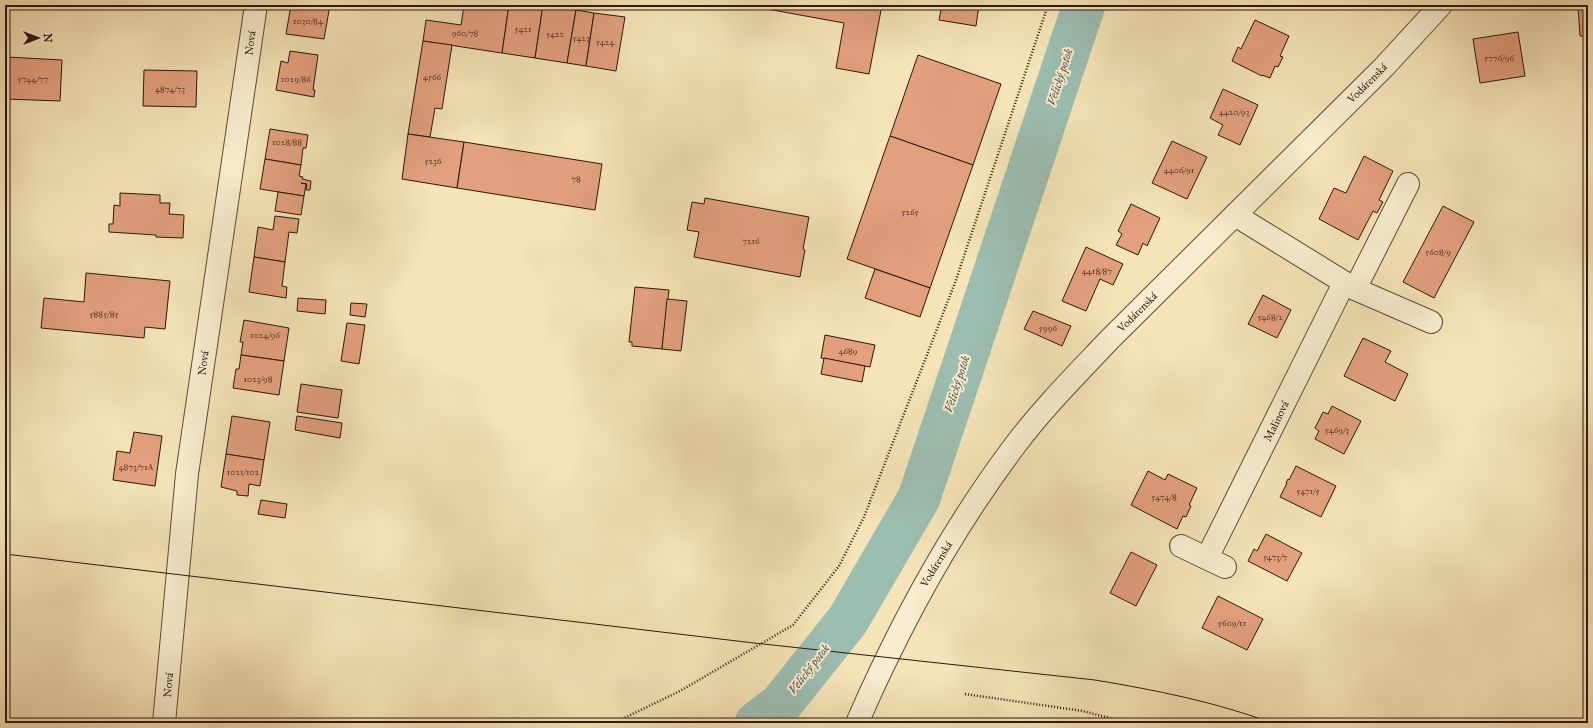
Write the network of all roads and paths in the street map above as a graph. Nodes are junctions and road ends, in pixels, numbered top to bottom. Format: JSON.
{"nodes":[{"id":1,"x":256,"y":5,"type":"edge"},
{"id":2,"x":1048,"y":5,"type":"edge"},
{"id":3,"x":1441,"y":5,"type":"edge"},
{"id":4,"x":1408,"y":184,"type":"dead end"},
{"id":5,"x":1235,"y":215,"type":"junction"},
{"id":6,"x":1350,"y":286,"type":"junction"},
{"id":7,"x":1432,"y":322,"type":"dead end"},
{"id":8,"x":1182,"y":546,"type":"dead end"},
{"id":9,"x":965,"y":694,"type":"dead end"},
{"id":10,"x":164,"y":723,"type":"edge"},
{"id":11,"x":614,"y":723,"type":"edge"},
{"id":12,"x":857,"y":723,"type":"edge"},
{"id":13,"x":1129,"y":723,"type":"edge"}],
"edges":[{"from":1,"to":10,"type":"street","name":"Nová"},
{"from":2,"to":11,"type":"path"},
{"from":3,"to":5,"type":"street","name":"Vodárenská"},
{"from":4,"to":6,"type":"street","name":"Malinová"},
{"from":5,"to":6,"type":"street"},
{"from":5,"to":12,"type":"street","name":"Vodárenská"},
{"from":6,"to":7,"type":"street"},
{"from":6,"to":8,"type":"street","name":"Malinová"},
{"from":9,"to":13,"type":"path"}]}
